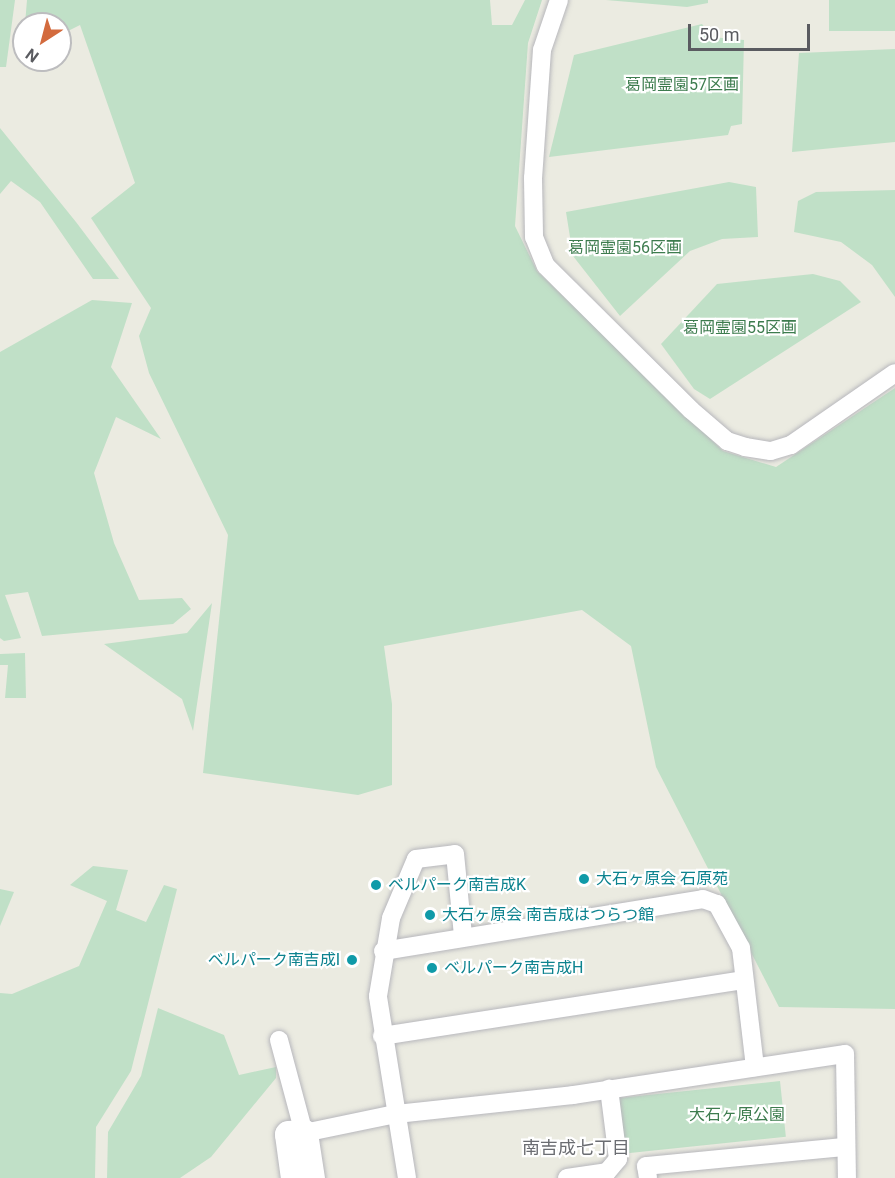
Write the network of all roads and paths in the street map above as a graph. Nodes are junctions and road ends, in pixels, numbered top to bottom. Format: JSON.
{"nodes":[{"id":1,"x":559,"y":0,"type":"edge"},
{"id":2,"x":895,"y":373,"type":"edge"},
{"id":3,"x":463,"y":936,"type":"junction"},
{"id":4,"x":383,"y":951,"type":"junction"},
{"id":5,"x":744,"y":980,"type":"junction"},
{"id":6,"x":382,"y":1036,"type":"junction"},
{"id":7,"x":279,"y":1040,"type":"dead end"},
{"id":8,"x":755,"y":1067,"type":"junction"},
{"id":9,"x":609,"y":1089,"type":"junction"},
{"id":10,"x":396,"y":1114,"type":"junction"},
{"id":11,"x":304,"y":1132,"type":"junction"},
{"id":12,"x":845,"y":1147,"type":"junction"},
{"id":13,"x":294,"y":1178,"type":"edge"},
{"id":14,"x":311,"y":1178,"type":"edge"},
{"id":15,"x":407,"y":1178,"type":"edge"},
{"id":16,"x":567,"y":1178,"type":"edge"},
{"id":17,"x":648,"y":1178,"type":"edge"},
{"id":18,"x":847,"y":1178,"type":"edge"}],
"edges":[{"from":1,"to":2,"type":"street"},
{"from":3,"to":4,"type":"street"},
{"from":3,"to":4,"type":"street"},
{"from":3,"to":5,"type":"street"},
{"from":4,"to":6,"type":"street"},
{"from":5,"to":6,"type":"street"},
{"from":5,"to":8,"type":"street"},
{"from":6,"to":10,"type":"street"},
{"from":7,"to":11,"type":"street"},
{"from":8,"to":9,"type":"street"},
{"from":8,"to":12,"type":"street"},
{"from":9,"to":10,"type":"street"},
{"from":9,"to":16,"type":"street"},
{"from":10,"to":11,"type":"street"},
{"from":10,"to":15,"type":"street"},
{"from":11,"to":13,"type":"street"},
{"from":11,"to":14,"type":"street"},
{"from":12,"to":17,"type":"street"},
{"from":12,"to":18,"type":"street"}]}
